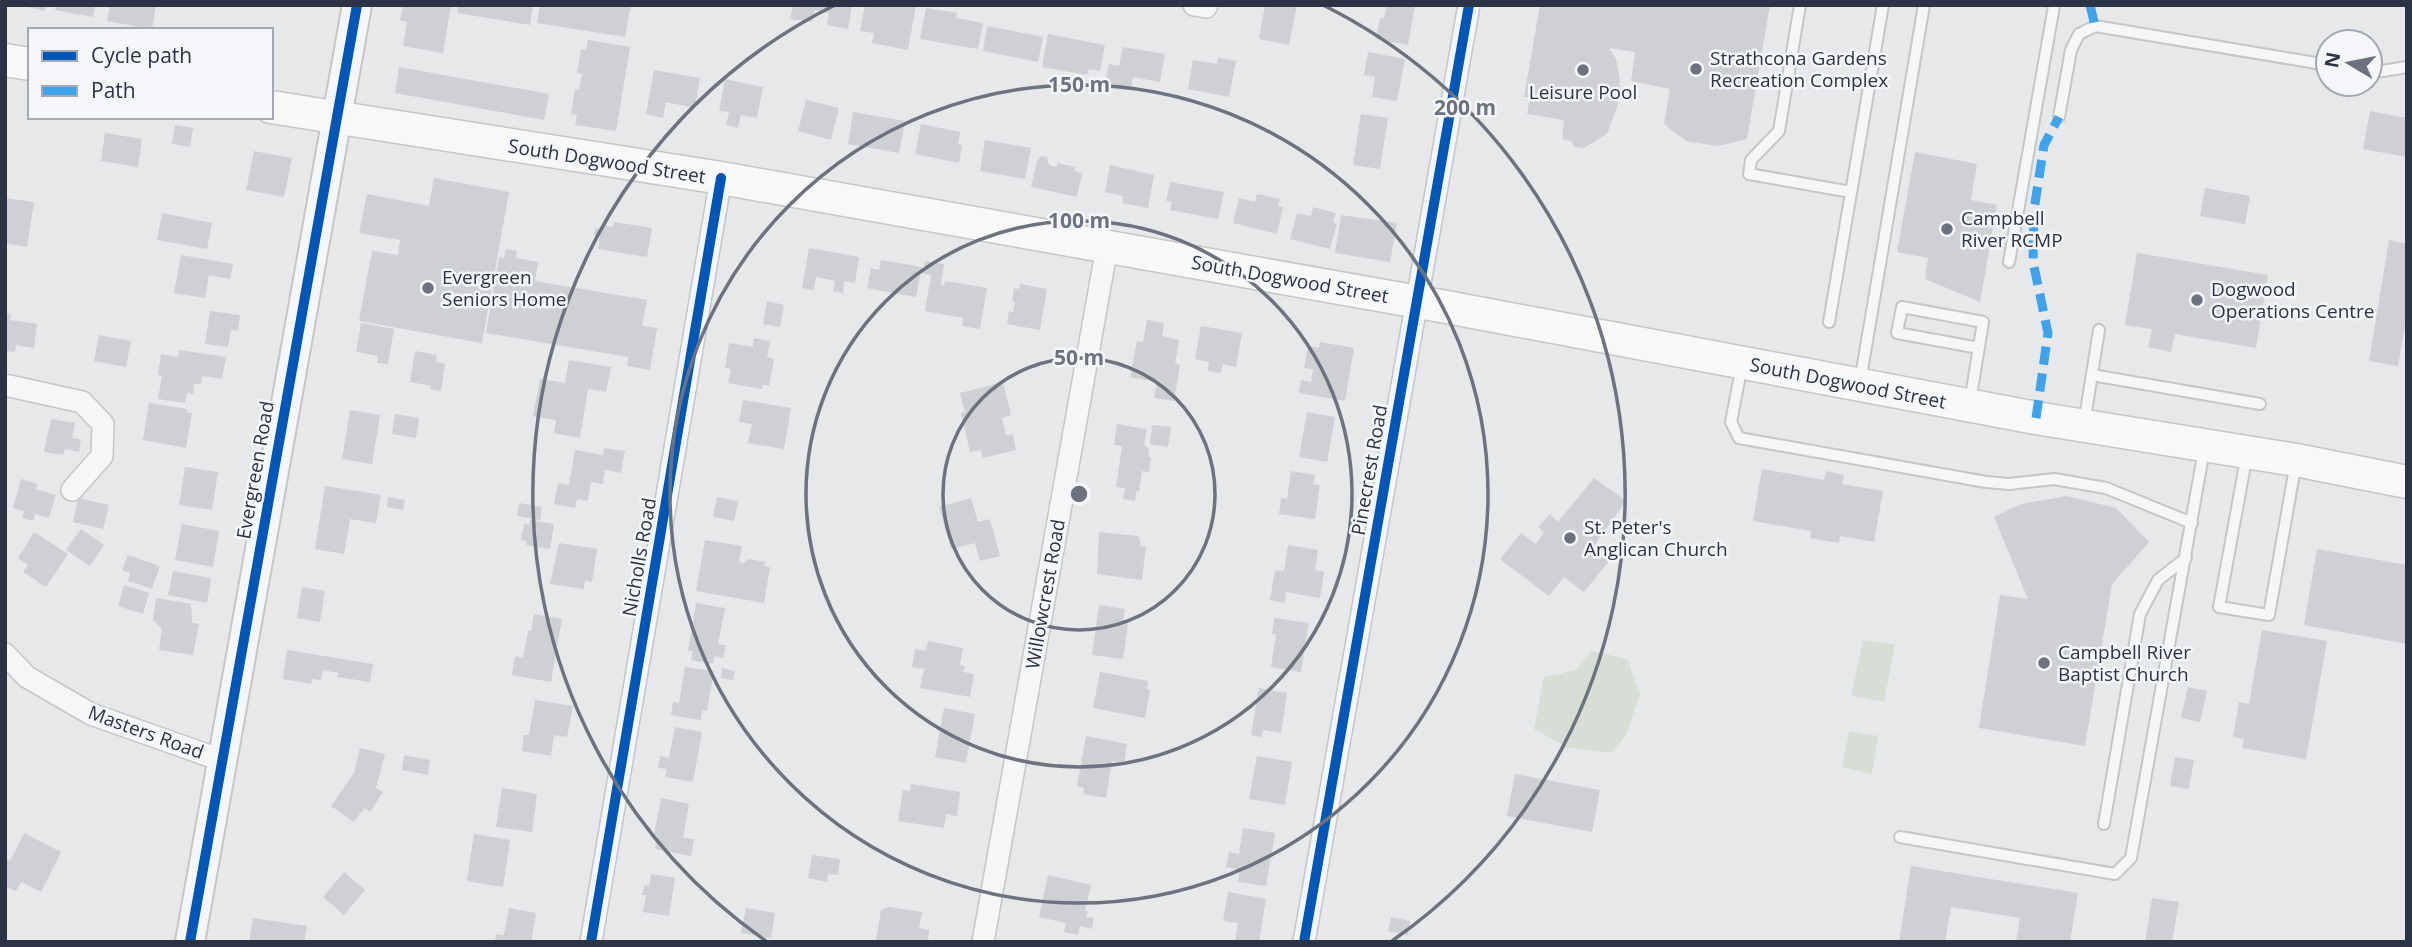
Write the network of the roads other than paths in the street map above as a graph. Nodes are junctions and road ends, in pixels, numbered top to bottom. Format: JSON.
{"nodes":[{"id":1,"x":357,"y":5,"type":"edge"},
{"id":2,"x":1469,"y":5,"type":"edge"},
{"id":3,"x":1800,"y":5,"type":"edge"},
{"id":4,"x":1883,"y":5,"type":"edge"},
{"id":5,"x":1924,"y":5,"type":"edge"},
{"id":6,"x":2054,"y":6,"type":"edge"},
{"id":7,"x":5,"y":60,"type":"edge"},
{"id":8,"x":2314,"y":63,"type":"edge"},
{"id":9,"x":28,"y":64,"type":"edge"},
{"id":10,"x":2407,"y":67,"type":"edge"},
{"id":11,"x":2384,"y":70,"type":"edge"},
{"id":12,"x":273,"y":107,"type":"edge"},
{"id":13,"x":2059,"y":117,"type":"dead end"},
{"id":14,"x":337,"y":118,"type":"junction"},
{"id":15,"x":721,"y":178,"type":"junction"},
{"id":16,"x":1851,"y":192,"type":"junction"},
{"id":17,"x":1107,"y":247,"type":"junction"},
{"id":18,"x":2009,"y":262,"type":"dead end"},
{"id":19,"x":1417,"y":302,"type":"junction"},
{"id":20,"x":1829,"y":321,"type":"dead end"},
{"id":21,"x":2099,"y":331,"type":"dead end"},
{"id":22,"x":1979,"y":348,"type":"junction"},
{"id":23,"x":1743,"y":363,"type":"junction"},
{"id":24,"x":2092,"y":375,"type":"junction"},
{"id":25,"x":5,"y":385,"type":"edge"},
{"id":26,"x":1859,"y":386,"type":"junction"},
{"id":27,"x":2260,"y":404,"type":"dead end"},
{"id":28,"x":1969,"y":405,"type":"junction"},
{"id":29,"x":2084,"y":425,"type":"junction"},
{"id":30,"x":2205,"y":447,"type":"junction"},
{"id":31,"x":2247,"y":454,"type":"junction"},
{"id":32,"x":2296,"y":460,"type":"junction"},
{"id":33,"x":2407,"y":482,"type":"edge"},
{"id":34,"x":72,"y":490,"type":"dead end"},
{"id":35,"x":2192,"y":523,"type":"junction"},
{"id":36,"x":2186,"y":558,"type":"junction"},
{"id":37,"x":5,"y":654,"type":"edge"},
{"id":38,"x":221,"y":760,"type":"junction"},
{"id":39,"x":2104,"y":824,"type":"dead end"},
{"id":40,"x":1900,"y":836,"type":"dead end"},
{"id":41,"x":190,"y":942,"type":"edge"},
{"id":42,"x":592,"y":942,"type":"edge"},
{"id":43,"x":983,"y":942,"type":"edge"},
{"id":44,"x":1304,"y":942,"type":"edge"}],
"edges":[{"from":1,"to":14,"type":"street","name":"Evergreen Road"},
{"from":2,"to":19,"type":"street","name":"Pinecrest Road"},
{"from":3,"to":16,"type":"lane"},
{"from":4,"to":16,"type":"lane"},
{"from":5,"to":26,"type":"lane"},
{"from":6,"to":18,"type":"lane"},
{"from":7,"to":9,"type":"main road"},
{"from":8,"to":13,"type":"lane"},
{"from":10,"to":11,"type":"lane"},
{"from":12,"to":14,"type":"main road","name":"South Dogwood Street"},
{"from":14,"to":15,"type":"main road","name":"South Dogwood Street"},
{"from":14,"to":38,"type":"street","name":"Evergreen Road"},
{"from":15,"to":17,"type":"main road","name":"South Dogwood Street"},
{"from":15,"to":42,"type":"street","name":"Nicholls Road"},
{"from":16,"to":20,"type":"lane"},
{"from":17,"to":19,"type":"main road","name":"South Dogwood Street"},
{"from":17,"to":43,"type":"street","name":"Willowcrest Road"},
{"from":19,"to":23,"type":"main road","name":"South Dogwood Street"},
{"from":19,"to":44,"type":"street","name":"Pinecrest Road"},
{"from":21,"to":24,"type":"lane"},
{"from":22,"to":22,"type":"lane"},
{"from":22,"to":28,"type":"lane"},
{"from":23,"to":26,"type":"main road","name":"South Dogwood Street"},
{"from":23,"to":35,"type":"lane"},
{"from":24,"to":27,"type":"lane"},
{"from":24,"to":29,"type":"lane"},
{"from":25,"to":34,"type":"street"},
{"from":26,"to":28,"type":"main road","name":"South Dogwood Street"},
{"from":28,"to":29,"type":"main road","name":"South Dogwood Street"},
{"from":29,"to":30,"type":"main road","name":"South Dogwood Street"},
{"from":30,"to":31,"type":"main road","name":"South Dogwood Street"},
{"from":30,"to":35,"type":"lane"},
{"from":31,"to":32,"type":"main road","name":"South Dogwood Street"},
{"from":31,"to":32,"type":"lane"},
{"from":32,"to":33,"type":"main road","name":"South Dogwood Street"},
{"from":35,"to":36,"type":"lane"},
{"from":36,"to":39,"type":"lane"},
{"from":36,"to":40,"type":"lane"},
{"from":37,"to":38,"type":"street","name":"Masters Road"},
{"from":38,"to":41,"type":"street","name":"Evergreen Road"}]}
